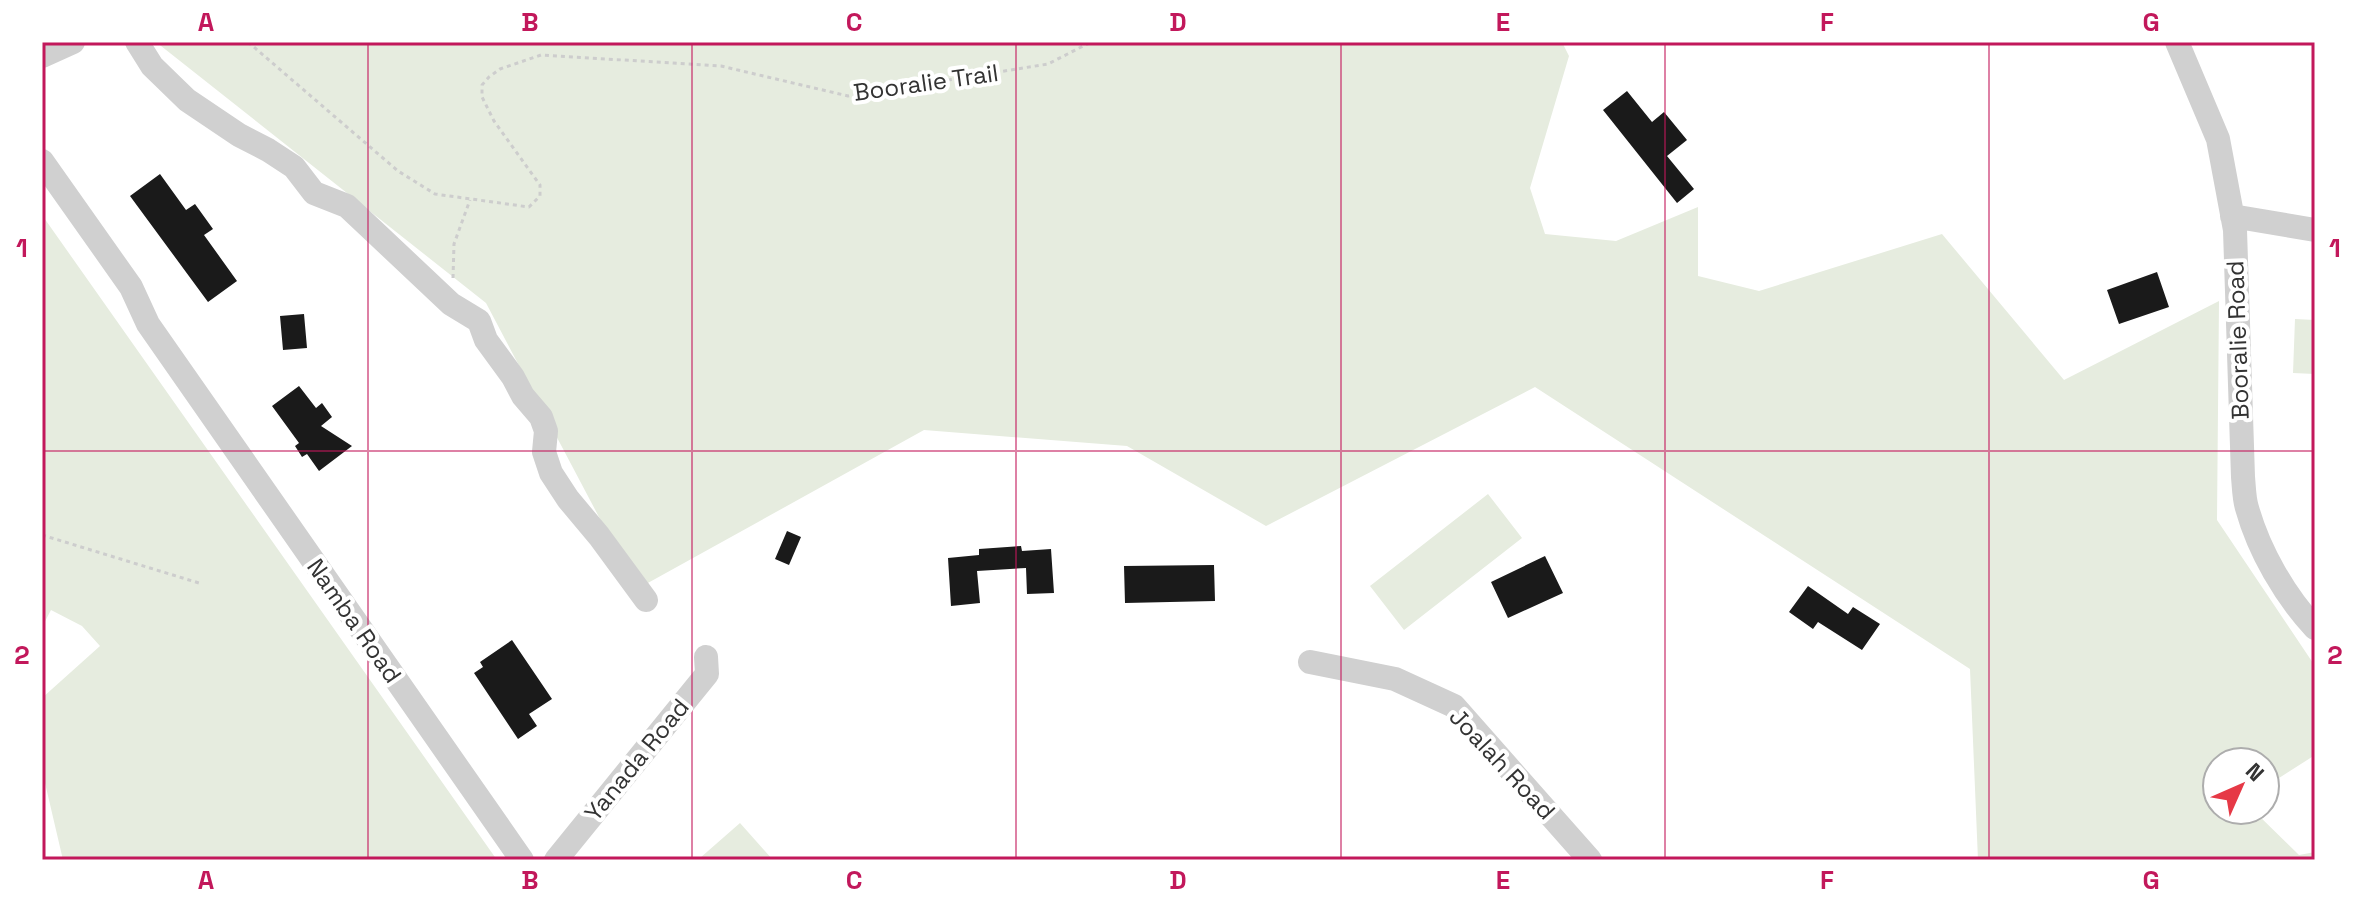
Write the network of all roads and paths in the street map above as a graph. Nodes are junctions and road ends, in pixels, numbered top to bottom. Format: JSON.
{"nodes":[{"id":1,"x":73,"y":42,"type":"edge"},
{"id":2,"x":137,"y":42,"type":"edge"},
{"id":3,"x":248,"y":42,"type":"edge"},
{"id":4,"x":1091,"y":42,"type":"edge"},
{"id":5,"x":2177,"y":42,"type":"edge"},
{"id":6,"x":42,"y":56,"type":"edge"},
{"id":7,"x":42,"y":161,"type":"edge"},
{"id":8,"x":470,"y":200,"type":"junction"},
{"id":9,"x":2232,"y":216,"type":"junction"},
{"id":10,"x":2315,"y":230,"type":"edge"},
{"id":11,"x":451,"y":304,"type":"junction"},
{"id":12,"x":42,"y":535,"type":"edge"},
{"id":13,"x":199,"y":583,"type":"dead end"},
{"id":14,"x":646,"y":600,"type":"dead end"},
{"id":15,"x":2315,"y":628,"type":"edge"},
{"id":16,"x":706,"y":657,"type":"dead end"},
{"id":17,"x":1310,"y":662,"type":"dead end"},
{"id":18,"x":522,"y":860,"type":"edge"},
{"id":19,"x":556,"y":860,"type":"edge"},
{"id":20,"x":1590,"y":860,"type":"edge"}],
"edges":[{"from":1,"to":6,"type":"street"},
{"from":2,"to":11,"type":"street"},
{"from":3,"to":8,"type":"path","name":"Booralie Trail"},
{"from":4,"to":8,"type":"path","name":"Booralie Trail"},
{"from":5,"to":9,"type":"street","name":"Booralie Road"},
{"from":7,"to":18,"type":"street","name":"Namba Road"},
{"from":8,"to":11,"type":"path"},
{"from":9,"to":10,"type":"street"},
{"from":9,"to":15,"type":"street","name":"Booralie Road"},
{"from":11,"to":14,"type":"street"},
{"from":12,"to":13,"type":"path"},
{"from":16,"to":19,"type":"street","name":"Yanada Road"},
{"from":17,"to":20,"type":"street","name":"Joalah Road"}]}
